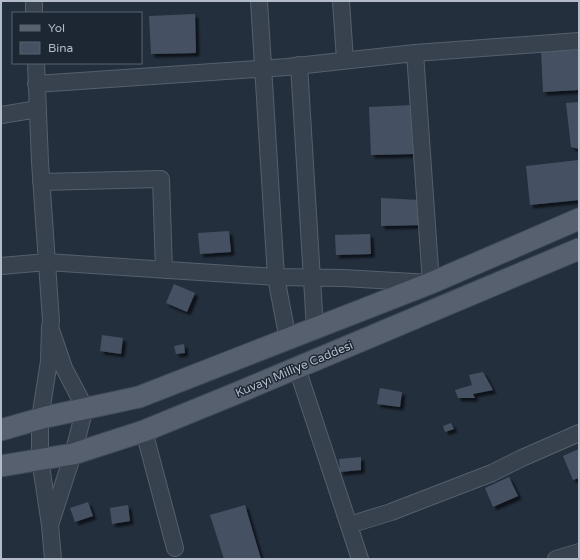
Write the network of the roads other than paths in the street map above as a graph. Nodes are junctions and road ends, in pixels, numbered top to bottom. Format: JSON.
{"nodes":[{"id":1,"x":34,"y":1,"type":"edge"},
{"id":2,"x":260,"y":1,"type":"edge"},
{"id":3,"x":341,"y":1,"type":"edge"},
{"id":4,"x":34,"y":12,"type":"edge"},
{"id":5,"x":579,"y":41,"type":"edge"},
{"id":6,"x":415,"y":53,"type":"junction"},
{"id":7,"x":345,"y":60,"type":"junction"},
{"id":8,"x":36,"y":64,"type":"edge"},
{"id":9,"x":299,"y":65,"type":"junction"},
{"id":10,"x":263,"y":68,"type":"junction"},
{"id":11,"x":36,"y":84,"type":"junction"},
{"id":12,"x":38,"y":109,"type":"junction"},
{"id":13,"x":1,"y":115,"type":"edge"},
{"id":14,"x":42,"y":182,"type":"junction"},
{"id":15,"x":579,"y":219,"type":"edge"},
{"id":16,"x":579,"y":248,"type":"edge"},
{"id":17,"x":47,"y":262,"type":"junction"},
{"id":18,"x":1,"y":266,"type":"edge"},
{"id":19,"x":164,"y":270,"type":"junction"},
{"id":20,"x":276,"y":277,"type":"junction"},
{"id":21,"x":312,"y":277,"type":"junction"},
{"id":22,"x":431,"y":283,"type":"junction"},
{"id":23,"x":50,"y":327,"type":"junction"},
{"id":24,"x":315,"y":329,"type":"junction"},
{"id":25,"x":288,"y":340,"type":"junction"},
{"id":26,"x":297,"y":368,"type":"junction"},
{"id":27,"x":85,"y":408,"type":"junction"},
{"id":28,"x":40,"y":419,"type":"junction"},
{"id":29,"x":1,"y":430,"type":"edge"},
{"id":30,"x":144,"y":430,"type":"junction"},
{"id":31,"x":579,"y":433,"type":"edge"},
{"id":32,"x":73,"y":454,"type":"junction"},
{"id":33,"x":40,"y":459,"type":"junction"},
{"id":34,"x":1,"y":466,"type":"edge"},
{"id":35,"x":50,"y":525,"type":"junction"},
{"id":36,"x":349,"y":525,"type":"junction"},
{"id":37,"x":175,"y":548,"type":"dead end"},
{"id":38,"x":579,"y":552,"type":"edge"},
{"id":39,"x":53,"y":559,"type":"edge"},
{"id":40,"x":360,"y":559,"type":"edge"},
{"id":41,"x":556,"y":559,"type":"edge"}],
"edges":[{"from":1,"to":4,"type":"street"},
{"from":2,"to":10,"type":"street"},
{"from":3,"to":7,"type":"street"},
{"from":5,"to":6,"type":"street"},
{"from":6,"to":7,"type":"street"},
{"from":6,"to":22,"type":"street"},
{"from":7,"to":9,"type":"street"},
{"from":8,"to":11,"type":"street"},
{"from":9,"to":10,"type":"street"},
{"from":9,"to":21,"type":"street"},
{"from":10,"to":11,"type":"street"},
{"from":10,"to":20,"type":"street"},
{"from":11,"to":12,"type":"street"},
{"from":12,"to":13,"type":"street"},
{"from":12,"to":14,"type":"street"},
{"from":14,"to":17,"type":"street"},
{"from":14,"to":19,"type":"street"},
{"from":15,"to":22,"type":"main road"},
{"from":16,"to":26,"type":"main road","name":"Kuvayı Milliye Caddesi"},
{"from":17,"to":18,"type":"street"},
{"from":17,"to":19,"type":"street"},
{"from":17,"to":23,"type":"street"},
{"from":19,"to":20,"type":"street"},
{"from":20,"to":21,"type":"street"},
{"from":20,"to":25,"type":"street"},
{"from":21,"to":22,"type":"street"},
{"from":21,"to":24,"type":"street"},
{"from":22,"to":24,"type":"main road"},
{"from":23,"to":27,"type":"street"},
{"from":23,"to":28,"type":"street"},
{"from":24,"to":25,"type":"main road"},
{"from":25,"to":27,"type":"main road"},
{"from":26,"to":30,"type":"main road","name":"Kuvayı Milliye Caddesi"},
{"from":26,"to":36,"type":"street"},
{"from":27,"to":28,"type":"main road"},
{"from":27,"to":32,"type":"street"},
{"from":28,"to":29,"type":"main road"},
{"from":28,"to":33,"type":"street"},
{"from":30,"to":32,"type":"main road","name":"Kuvayı Milliye Caddesi"},
{"from":30,"to":37,"type":"street"},
{"from":31,"to":36,"type":"street"},
{"from":32,"to":33,"type":"main road","name":"Kuvayı Milliye Caddesi"},
{"from":32,"to":35,"type":"street"},
{"from":33,"to":34,"type":"main road","name":"Kuvayı Milliye Caddesi"},
{"from":33,"to":35,"type":"street"},
{"from":35,"to":39,"type":"street"},
{"from":36,"to":40,"type":"street"},
{"from":38,"to":41,"type":"street"}]}
